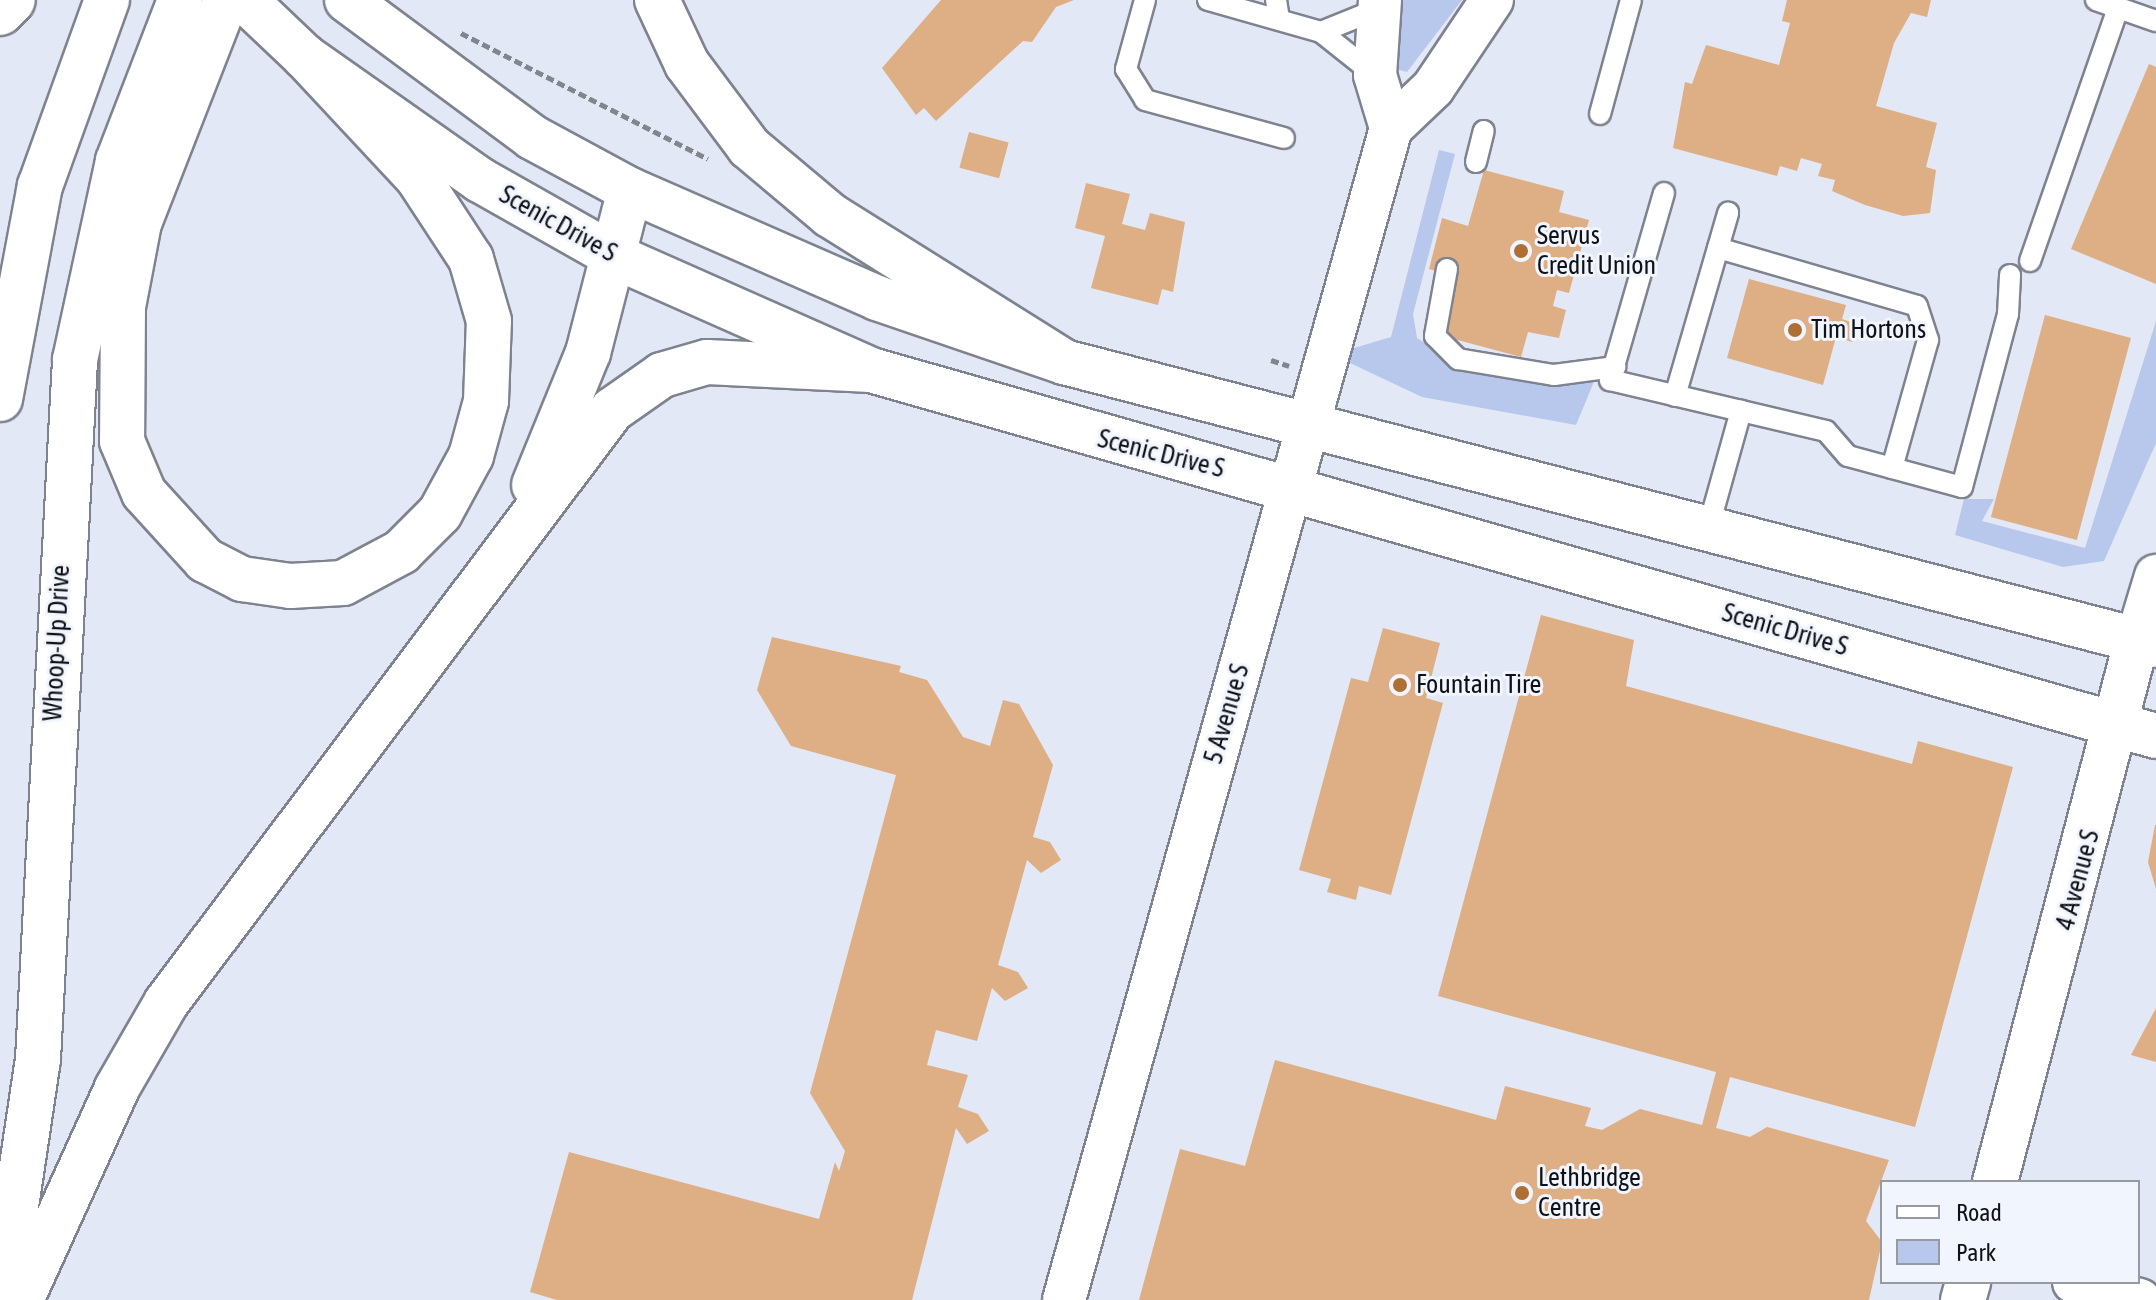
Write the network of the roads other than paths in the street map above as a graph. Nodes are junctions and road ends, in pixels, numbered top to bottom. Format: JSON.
{"nodes":[{"id":1,"x":13,"y":0,"type":"edge"},
{"id":2,"x":107,"y":0,"type":"edge"},
{"id":3,"x":180,"y":0,"type":"edge"},
{"id":4,"x":226,"y":0,"type":"edge"},
{"id":5,"x":245,"y":0,"type":"edge"},
{"id":6,"x":347,"y":0,"type":"edge"},
{"id":7,"x":657,"y":0,"type":"edge"},
{"id":8,"x":1145,"y":0,"type":"edge"},
{"id":9,"x":1208,"y":0,"type":"edge"},
{"id":10,"x":1492,"y":0,"type":"edge"},
{"id":11,"x":1631,"y":0,"type":"edge"},
{"id":12,"x":2096,"y":0,"type":"edge"},
{"id":13,"x":1380,"y":4,"type":"edge"},
{"id":14,"x":2118,"y":8,"type":"junction"},
{"id":15,"x":1277,"y":10,"type":"edge"},
{"id":16,"x":0,"y":13,"type":"edge"},
{"id":17,"x":2156,"y":21,"type":"edge"},
{"id":18,"x":1321,"y":32,"type":"junction"},
{"id":19,"x":305,"y":57,"type":"junction"},
{"id":20,"x":1375,"y":75,"type":"junction"},
{"id":21,"x":1600,"y":114,"type":"dead end"},
{"id":22,"x":1391,"y":128,"type":"junction"},
{"id":23,"x":1484,"y":131,"type":"dead end"},
{"id":24,"x":1284,"y":138,"type":"dead end"},
{"id":25,"x":1476,"y":162,"type":"dead end"},
{"id":26,"x":630,"y":190,"type":"junction"},
{"id":27,"x":1664,"y":193,"type":"dead end"},
{"id":28,"x":1728,"y":213,"type":"dead end"},
{"id":29,"x":1718,"y":248,"type":"junction"},
{"id":30,"x":616,"y":257,"type":"junction"},
{"id":31,"x":2030,"y":261,"type":"dead end"},
{"id":32,"x":1447,"y":269,"type":"dead end"},
{"id":33,"x":2010,"y":275,"type":"dead end"},
{"id":34,"x":1064,"y":362,"type":"junction"},
{"id":35,"x":1615,"y":367,"type":"junction"},
{"id":36,"x":871,"y":370,"type":"junction"},
{"id":37,"x":1675,"y":396,"type":"junction"},
{"id":38,"x":0,"y":399,"type":"edge"},
{"id":39,"x":1741,"y":411,"type":"junction"},
{"id":40,"x":1309,"y":421,"type":"junction"},
{"id":41,"x":1892,"y":468,"type":"junction"},
{"id":42,"x":1290,"y":487,"type":"junction"},
{"id":43,"x":1708,"y":529,"type":"junction"},
{"id":44,"x":503,"y":561,"type":"junction"},
{"id":45,"x":2156,"y":576,"type":"edge"},
{"id":46,"x":2146,"y":642,"type":"edge"},
{"id":47,"x":2138,"y":731,"type":"edge"},
{"id":48,"x":1996,"y":1180,"type":"edge"},
{"id":49,"x":2081,"y":1284,"type":"edge"},
{"id":50,"x":2,"y":1300,"type":"edge"},
{"id":51,"x":21,"y":1300,"type":"edge"},
{"id":52,"x":1064,"y":1300,"type":"edge"},
{"id":53,"x":2140,"y":1300,"type":"edge"}],
"edges":[{"from":1,"to":16,"type":"main road"},
{"from":2,"to":38,"type":"main road"},
{"from":3,"to":50,"type":"main road","name":"Whoop-Up Drive"},
{"from":4,"to":19,"type":"main road"},
{"from":5,"to":19,"type":"main road","name":"Scenic Drive S"},
{"from":6,"to":26,"type":"main road"},
{"from":7,"to":34,"type":"main road"},
{"from":8,"to":24,"type":"lane"},
{"from":9,"to":15,"type":"lane"},
{"from":10,"to":22,"type":"street"},
{"from":11,"to":21,"type":"lane"},
{"from":12,"to":14,"type":"lane"},
{"from":13,"to":18,"type":"lane"},
{"from":13,"to":20,"type":"street"},
{"from":14,"to":17,"type":"lane"},
{"from":14,"to":31,"type":"lane"},
{"from":15,"to":18,"type":"lane"},
{"from":18,"to":20,"type":"lane"},
{"from":19,"to":30,"type":"main road","name":"Scenic Drive S"},
{"from":20,"to":22,"type":"street"},
{"from":22,"to":40,"type":"street","name":"5 Avenue S"},
{"from":23,"to":25,"type":"lane"},
{"from":26,"to":30,"type":"main road"},
{"from":26,"to":34,"type":"main road"},
{"from":27,"to":35,"type":"lane"},
{"from":28,"to":29,"type":"lane"},
{"from":29,"to":37,"type":"lane"},
{"from":29,"to":41,"type":"lane"},
{"from":30,"to":36,"type":"main road","name":"Scenic Drive S"},
{"from":30,"to":44,"type":"main road"},
{"from":32,"to":35,"type":"lane"},
{"from":33,"to":41,"type":"lane"},
{"from":34,"to":40,"type":"main road"},
{"from":35,"to":37,"type":"lane"},
{"from":36,"to":42,"type":"main road","name":"Scenic Drive S"},
{"from":36,"to":44,"type":"main road"},
{"from":37,"to":39,"type":"lane"},
{"from":39,"to":41,"type":"lane"},
{"from":39,"to":43,"type":"lane"},
{"from":40,"to":42,"type":"street","name":"5 Avenue S"},
{"from":40,"to":43,"type":"main road"},
{"from":42,"to":47,"type":"main road","name":"Scenic Drive S"},
{"from":42,"to":52,"type":"street","name":"5 Avenue S"},
{"from":43,"to":46,"type":"main road"},
{"from":44,"to":51,"type":"main road"},
{"from":45,"to":46,"type":"street","name":"4 Avenue S"},
{"from":46,"to":47,"type":"main road","name":"4 Avenue S"},
{"from":47,"to":48,"type":"main road","name":"4 Avenue S"},
{"from":49,"to":53,"type":"street"}]}
